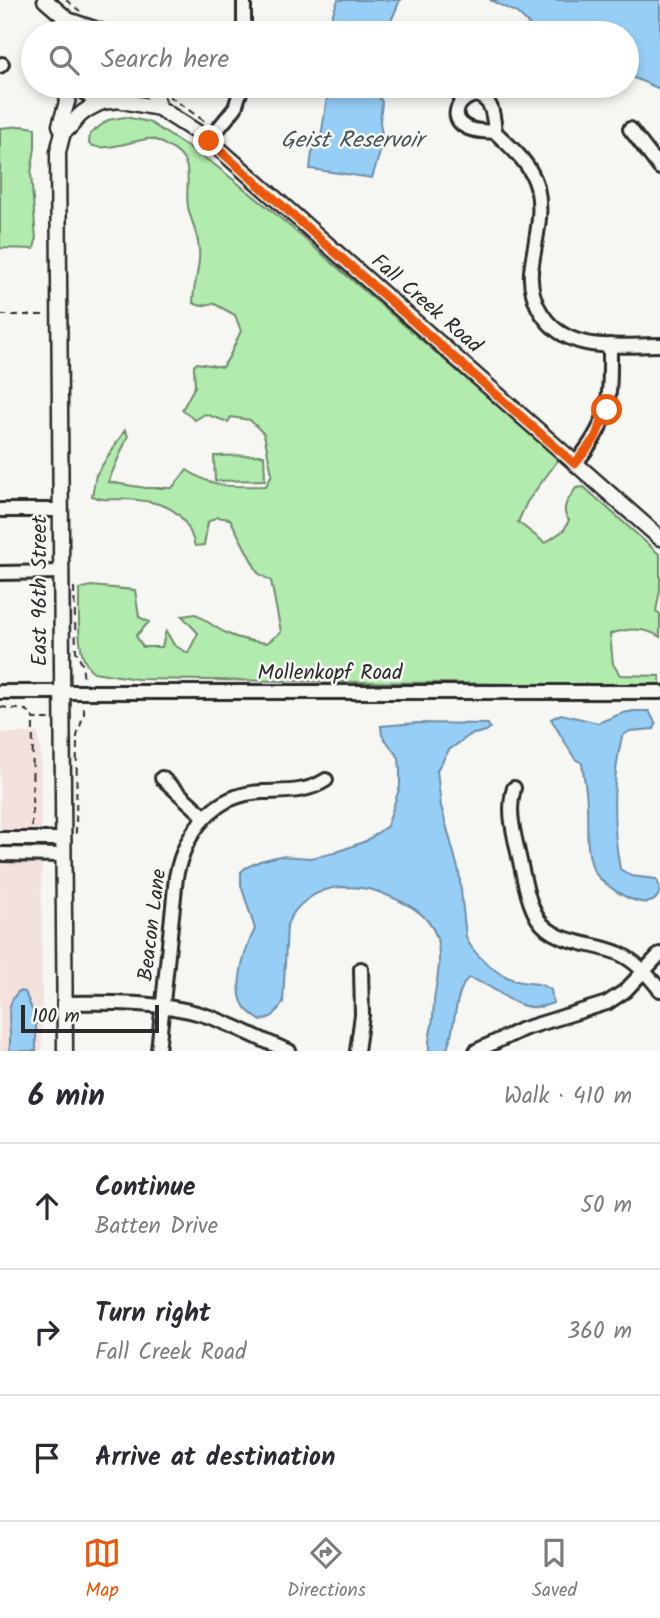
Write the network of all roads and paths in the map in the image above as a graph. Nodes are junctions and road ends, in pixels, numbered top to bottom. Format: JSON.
{"nodes":[{"id":1,"x":45,"y":0,"type":"edge"},
{"id":2,"x":244,"y":0,"type":"edge"},
{"id":3,"x":64,"y":21,"type":"edge"},
{"id":4,"x":245,"y":21,"type":"edge"},
{"id":5,"x":68,"y":98,"type":"edge"},
{"id":6,"x":93,"y":98,"type":"edge"},
{"id":7,"x":118,"y":98,"type":"edge"},
{"id":8,"x":156,"y":98,"type":"edge"},
{"id":9,"x":166,"y":98,"type":"edge"},
{"id":10,"x":237,"y":98,"type":"edge"},
{"id":11,"x":111,"y":101,"type":"junction"},
{"id":12,"x":159,"y":108,"type":"junction"},
{"id":13,"x":630,"y":129,"type":"dead end"},
{"id":14,"x":63,"y":132,"type":"junction"},
{"id":15,"x":495,"y":132,"type":"dead end"},
{"id":16,"x":210,"y":133,"type":"junction"},
{"id":17,"x":660,"y":168,"type":"edge"},
{"id":18,"x":59,"y":314,"type":"junction"},
{"id":19,"x":0,"y":315,"type":"edge"},
{"id":20,"x":610,"y":345,"type":"junction"},
{"id":21,"x":660,"y":345,"type":"edge"},
{"id":22,"x":575,"y":464,"type":"junction"},
{"id":23,"x":0,"y":510,"type":"edge"},
{"id":24,"x":61,"y":510,"type":"junction"},
{"id":25,"x":660,"y":538,"type":"edge"},
{"id":26,"x":0,"y":573,"type":"edge"},
{"id":27,"x":67,"y":575,"type":"junction"},
{"id":28,"x":0,"y":692,"type":"edge"},
{"id":29,"x":62,"y":692,"type":"junction"},
{"id":30,"x":83,"y":692,"type":"junction"},
{"id":31,"x":660,"y":692,"type":"edge"},
{"id":32,"x":0,"y":707,"type":"edge"},
{"id":33,"x":62,"y":718,"type":"junction"},
{"id":34,"x":33,"y":719,"type":"junction"},
{"id":35,"x":82,"y":721,"type":"junction"},
{"id":36,"x":162,"y":778,"type":"dead end"},
{"id":37,"x":326,"y":780,"type":"dead end"},
{"id":38,"x":514,"y":788,"type":"dead end"},
{"id":39,"x":204,"y":817,"type":"junction"},
{"id":40,"x":69,"y":836,"type":"junction"},
{"id":41,"x":32,"y":838,"type":"junction"},
{"id":42,"x":0,"y":839,"type":"edge"},
{"id":43,"x":0,"y":854,"type":"edge"},
{"id":44,"x":63,"y":855,"type":"junction"},
{"id":45,"x":660,"y":954,"type":"edge"},
{"id":46,"x":361,"y":969,"type":"dead end"},
{"id":47,"x":643,"y":972,"type":"junction"},
{"id":48,"x":660,"y":990,"type":"edge"},
{"id":49,"x":64,"y":1003,"type":"junction"},
{"id":50,"x":163,"y":1008,"type":"junction"},
{"id":51,"x":65,"y":1051,"type":"edge"},
{"id":52,"x":158,"y":1051,"type":"edge"},
{"id":53,"x":289,"y":1051,"type":"edge"},
{"id":54,"x":357,"y":1051,"type":"edge"},
{"id":55,"x":476,"y":1051,"type":"edge"}],
"edges":[{"from":1,"to":3,"type":"main road"},
{"from":2,"to":4,"type":"street"},
{"from":5,"to":14,"type":"main road","name":"East 96th Street"},
{"from":6,"to":11,"type":"main road"},
{"from":7,"to":11,"type":"main road"},
{"from":8,"to":12,"type":"main road","name":"Fall Creek Road"},
{"from":9,"to":16,"type":"path"},
{"from":10,"to":16,"type":"street"},
{"from":11,"to":12,"type":"main road","name":"Fall Creek Road"},
{"from":11,"to":14,"type":"main road"},
{"from":12,"to":16,"type":"main road","name":"Fall Creek Road"},
{"from":13,"to":17,"type":"street"},
{"from":14,"to":18,"type":"main road","name":"East 96th Street"},
{"from":15,"to":20,"type":"street"},
{"from":16,"to":22,"type":"main road","name":"Fall Creek Road"},
{"from":18,"to":19,"type":"path"},
{"from":18,"to":24,"type":"main road","name":"East 96th Street"},
{"from":20,"to":21,"type":"street"},
{"from":20,"to":22,"type":"street"},
{"from":22,"to":25,"type":"main road","name":"Fall Creek Road"},
{"from":23,"to":24,"type":"street"},
{"from":24,"to":27,"type":"main road","name":"East 96th Street"},
{"from":26,"to":27,"type":"street"},
{"from":27,"to":29,"type":"main road","name":"East 96th Street"},
{"from":27,"to":30,"type":"path"},
{"from":28,"to":29,"type":"street","name":"Mollenkopf Road"},
{"from":29,"to":30,"type":"street","name":"Mollenkopf Road"},
{"from":29,"to":33,"type":"main road","name":"East 96th Street"},
{"from":30,"to":31,"type":"street","name":"Mollenkopf Road"},
{"from":30,"to":35,"type":"path"},
{"from":32,"to":34,"type":"path"},
{"from":33,"to":34,"type":"path"},
{"from":33,"to":35,"type":"path"},
{"from":33,"to":40,"type":"main road","name":"East 96th Street"},
{"from":34,"to":41,"type":"path"},
{"from":35,"to":40,"type":"path"},
{"from":36,"to":39,"type":"street"},
{"from":37,"to":39,"type":"street","name":"Beacon Lane"},
{"from":38,"to":47,"type":"street"},
{"from":39,"to":50,"type":"street","name":"Beacon Lane"},
{"from":40,"to":41,"type":"street"},
{"from":40,"to":44,"type":"main road","name":"East 96th Street"},
{"from":41,"to":42,"type":"street"},
{"from":43,"to":44,"type":"street"},
{"from":44,"to":49,"type":"main road","name":"East 96th Street"},
{"from":45,"to":47,"type":"street"},
{"from":46,"to":54,"type":"street"},
{"from":47,"to":48,"type":"street"},
{"from":47,"to":55,"type":"street"},
{"from":49,"to":50,"type":"street"},
{"from":49,"to":51,"type":"main road","name":"East 96th Street"},
{"from":50,"to":52,"type":"street","name":"Beacon Lane"},
{"from":50,"to":53,"type":"street"}]}
